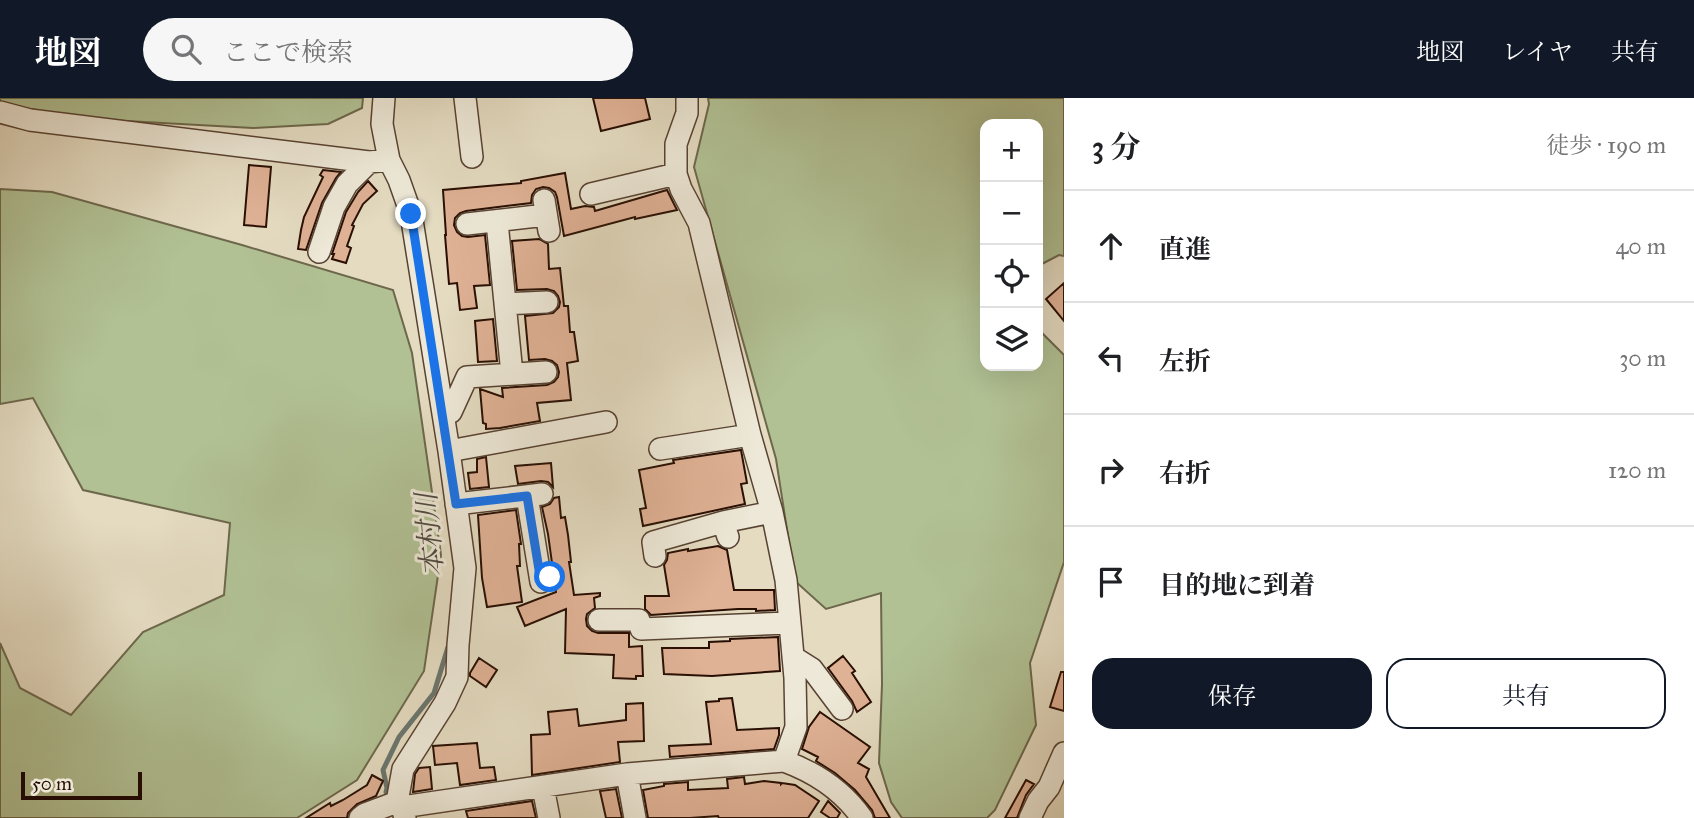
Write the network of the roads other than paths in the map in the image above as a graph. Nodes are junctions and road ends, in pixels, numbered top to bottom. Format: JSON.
{"nodes":[{"id":1,"x":384,"y":98,"type":"edge"},
{"id":2,"x":465,"y":98,"type":"edge"},
{"id":3,"x":687,"y":98,"type":"edge"},
{"id":4,"x":0,"y":112,"type":"edge"},
{"id":5,"x":472,"y":157,"type":"dead end"},
{"id":6,"x":379,"y":161,"type":"junction"},
{"id":7,"x":676,"y":174,"type":"junction"},
{"id":8,"x":591,"y":194,"type":"dead end"},
{"id":9,"x":546,"y":215,"type":"dead end"},
{"id":10,"x":497,"y":222,"type":"junction"},
{"id":11,"x":467,"y":224,"type":"dead end"},
{"id":12,"x":319,"y":253,"type":"dead end"},
{"id":13,"x":547,"y":302,"type":"dead end"},
{"id":14,"x":506,"y":304,"type":"junction"},
{"id":15,"x":547,"y":372,"type":"dead end"},
{"id":16,"x":513,"y":374,"type":"junction"},
{"id":17,"x":443,"y":414,"type":"junction"},
{"id":18,"x":606,"y":422,"type":"dead end"},
{"id":19,"x":750,"y":435,"type":"junction"},
{"id":20,"x":660,"y":449,"type":"dead end"},
{"id":21,"x":449,"y":451,"type":"junction"},
{"id":22,"x":456,"y":504,"type":"junction"},
{"id":23,"x":772,"y":512,"type":"junction"},
{"id":24,"x":655,"y":556,"type":"dead end"},
{"id":25,"x":539,"y":583,"type":"dead end"},
{"id":26,"x":599,"y":620,"type":"dead end"},
{"id":27,"x":789,"y":623,"type":"junction"},
{"id":28,"x":793,"y":657,"type":"junction"},
{"id":29,"x":842,"y":709,"type":"dead end"},
{"id":30,"x":1064,"y":754,"type":"edge"},
{"id":31,"x":784,"y":761,"type":"junction"},
{"id":32,"x":627,"y":774,"type":"junction"},
{"id":33,"x":543,"y":786,"type":"junction"},
{"id":34,"x":1057,"y":791,"type":"edge"},
{"id":35,"x":401,"y":809,"type":"edge"},
{"id":36,"x":360,"y":818,"type":"edge"},
{"id":37,"x":549,"y":818,"type":"edge"},
{"id":38,"x":635,"y":818,"type":"edge"},
{"id":39,"x":862,"y":818,"type":"edge"},
{"id":40,"x":1030,"y":818,"type":"edge"}],
"edges":[{"from":1,"to":6,"type":"street"},
{"from":2,"to":5,"type":"street"},
{"from":3,"to":7,"type":"street"},
{"from":4,"to":6,"type":"street"},
{"from":6,"to":12,"type":"street"},
{"from":6,"to":17,"type":"street"},
{"from":7,"to":8,"type":"street"},
{"from":7,"to":19,"type":"street"},
{"from":9,"to":10,"type":"street"},
{"from":10,"to":11,"type":"street"},
{"from":10,"to":14,"type":"street"},
{"from":13,"to":14,"type":"street"},
{"from":14,"to":16,"type":"street"},
{"from":15,"to":16,"type":"street"},
{"from":16,"to":17,"type":"street"},
{"from":17,"to":21,"type":"street"},
{"from":18,"to":21,"type":"street"},
{"from":19,"to":20,"type":"street"},
{"from":19,"to":23,"type":"street"},
{"from":21,"to":22,"type":"street"},
{"from":22,"to":25,"type":"street"},
{"from":22,"to":35,"type":"street"},
{"from":23,"to":24,"type":"street"},
{"from":23,"to":27,"type":"street"},
{"from":26,"to":27,"type":"street"},
{"from":27,"to":28,"type":"street"},
{"from":28,"to":29,"type":"street"},
{"from":28,"to":31,"type":"street"},
{"from":30,"to":34,"type":"street"},
{"from":31,"to":32,"type":"street"},
{"from":31,"to":39,"type":"street"},
{"from":32,"to":33,"type":"street"},
{"from":32,"to":38,"type":"street"},
{"from":33,"to":35,"type":"street"},
{"from":33,"to":37,"type":"street"},
{"from":34,"to":40,"type":"street"},
{"from":35,"to":36,"type":"street"}]}
